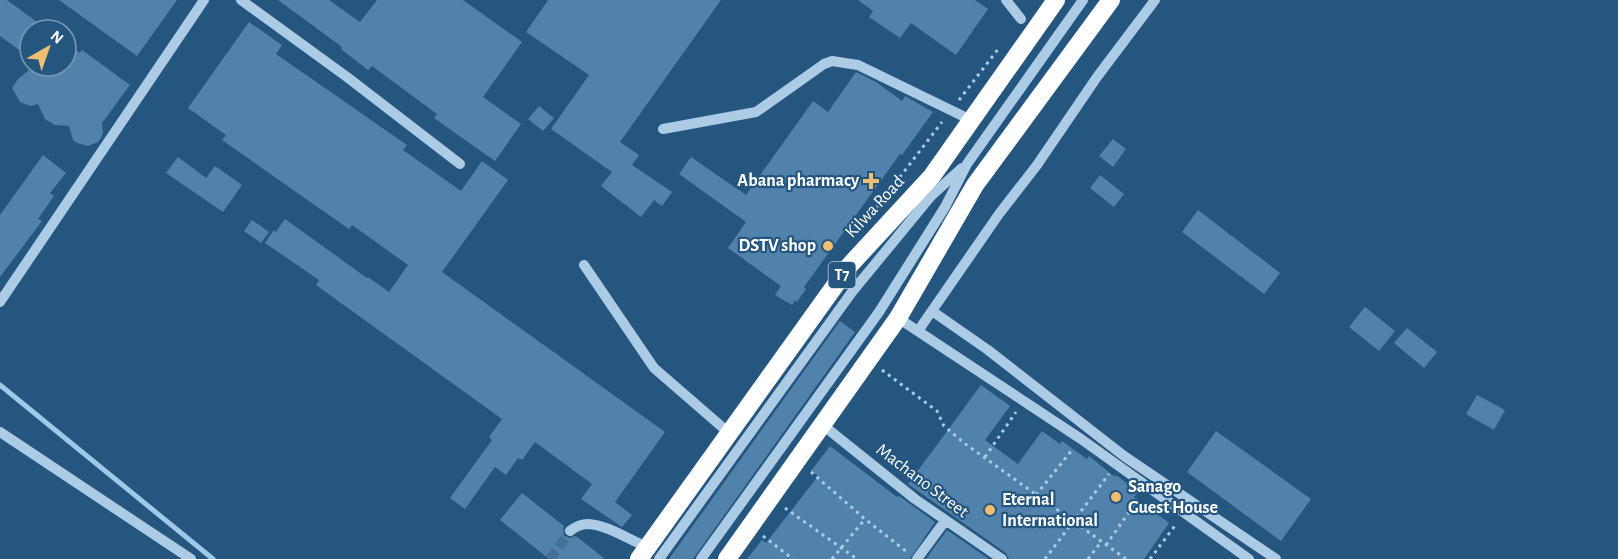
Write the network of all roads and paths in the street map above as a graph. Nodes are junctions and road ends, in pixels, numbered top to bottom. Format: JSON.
{"nodes":[{"id":1,"x":204,"y":0,"type":"edge"},
{"id":2,"x":241,"y":0,"type":"edge"},
{"id":3,"x":1006,"y":0,"type":"edge"},
{"id":4,"x":1056,"y":0,"type":"edge"},
{"id":5,"x":1083,"y":0,"type":"edge"},
{"id":6,"x":1111,"y":0,"type":"edge"},
{"id":7,"x":1155,"y":0,"type":"edge"},
{"id":8,"x":1021,"y":19,"type":"dead end"},
{"id":9,"x":971,"y":120,"type":"junction"},
{"id":10,"x":663,"y":129,"type":"dead end"},
{"id":11,"x":460,"y":164,"type":"dead end"},
{"id":12,"x":967,"y":164,"type":"junction"},
{"id":13,"x":584,"y":265,"type":"dead end"},
{"id":14,"x":0,"y":302,"type":"edge"},
{"id":15,"x":932,"y":311,"type":"junction"},
{"id":16,"x":898,"y":318,"type":"junction"},
{"id":17,"x":918,"y":331,"type":"junction"},
{"id":18,"x":869,"y":360,"type":"junction"},
{"id":19,"x":1024,"y":401,"type":"junction"},
{"id":20,"x":824,"y":426,"type":"junction"},
{"id":21,"x":0,"y":432,"type":"edge"},
{"id":22,"x":729,"y":433,"type":"junction"},
{"id":23,"x":1080,"y":439,"type":"junction"},
{"id":24,"x":984,"y":458,"type":"junction"},
{"id":25,"x":797,"y":462,"type":"junction"},
{"id":26,"x":1116,"y":465,"type":"junction"},
{"id":27,"x":1147,"y":486,"type":"junction"},
{"id":28,"x":1036,"y":495,"type":"junction"},
{"id":29,"x":771,"y":498,"type":"junction"},
{"id":30,"x":1185,"y":513,"type":"junction"},
{"id":31,"x":865,"y":519,"type":"junction"},
{"id":32,"x":945,"y":521,"type":"junction"},
{"id":33,"x":1072,"y":522,"type":"junction"},
{"id":34,"x":750,"y":527,"type":"junction"},
{"id":35,"x":570,"y":531,"type":"tunnel mouth"},
{"id":36,"x":1101,"y":542,"type":"junction"},
{"id":37,"x":1106,"y":545,"type":"junction"},
{"id":38,"x":841,"y":548,"type":"junction"},
{"id":39,"x":648,"y":555,"type":"edge"},
{"id":40,"x":192,"y":559,"type":"edge"},
{"id":41,"x":701,"y":559,"type":"edge"},
{"id":42,"x":727,"y":559,"type":"edge"},
{"id":43,"x":793,"y":559,"type":"edge"},
{"id":44,"x":832,"y":559,"type":"edge"},
{"id":45,"x":857,"y":559,"type":"edge"},
{"id":46,"x":917,"y":559,"type":"edge"},
{"id":47,"x":1002,"y":559,"type":"edge"},
{"id":48,"x":1045,"y":559,"type":"edge"},
{"id":49,"x":1088,"y":559,"type":"edge"},
{"id":50,"x":1126,"y":559,"type":"edge"},
{"id":51,"x":1150,"y":559,"type":"edge"},
{"id":52,"x":1249,"y":559,"type":"edge"},
{"id":53,"x":1276,"y":559,"type":"edge"}],
"edges":[{"from":1,"to":14,"type":"street"},
{"from":2,"to":11,"type":"street"},
{"from":3,"to":8,"type":"street"},
{"from":4,"to":9,"type":"highway","name":"Kilwa Road","number":"T7"},
{"from":5,"to":12,"type":"street"},
{"from":6,"to":16,"type":"highway"},
{"from":7,"to":15,"type":"street"},
{"from":9,"to":10,"type":"street"},
{"from":9,"to":22,"type":"highway","name":"Kilwa Road","number":"T7"},
{"from":12,"to":39,"type":"street"},
{"from":12,"to":41,"type":"street"},
{"from":13,"to":22,"type":"street"},
{"from":15,"to":17,"type":"street"},
{"from":15,"to":53,"type":"street"},
{"from":16,"to":17,"type":"street"},
{"from":16,"to":18,"type":"highway"},
{"from":17,"to":19,"type":"street"},
{"from":18,"to":20,"type":"highway"},
{"from":18,"to":24,"type":"path"},
{"from":19,"to":23,"type":"street"},
{"from":19,"to":24,"type":"path"},
{"from":20,"to":25,"type":"highway"},
{"from":20,"to":32,"type":"street","name":"Machano Street"},
{"from":21,"to":40,"type":"street"},
{"from":22,"to":39,"type":"highway","name":"Kilwa Road","number":"T7"},
{"from":23,"to":26,"type":"street"},
{"from":23,"to":28,"type":"path"},
{"from":24,"to":28,"type":"path"},
{"from":25,"to":29,"type":"highway"},
{"from":25,"to":31,"type":"path"},
{"from":26,"to":27,"type":"street"},
{"from":26,"to":33,"type":"path"},
{"from":27,"to":30,"type":"street"},
{"from":27,"to":37,"type":"path"},
{"from":28,"to":33,"type":"path"},
{"from":29,"to":34,"type":"highway"},
{"from":29,"to":38,"type":"path"},
{"from":30,"to":51,"type":"path"},
{"from":30,"to":52,"type":"street"},
{"from":31,"to":38,"type":"path"},
{"from":31,"to":46,"type":"path"},
{"from":32,"to":46,"type":"street"},
{"from":32,"to":47,"type":"street","name":"Machano Street"},
{"from":33,"to":36,"type":"path"},
{"from":33,"to":48,"type":"path"},
{"from":34,"to":42,"type":"highway"},
{"from":34,"to":43,"type":"path"},
{"from":35,"to":39,"type":"street"},
{"from":36,"to":37,"type":"path"},
{"from":36,"to":49,"type":"path"},
{"from":37,"to":50,"type":"path"},
{"from":38,"to":44,"type":"path"},
{"from":38,"to":45,"type":"path"}]}
